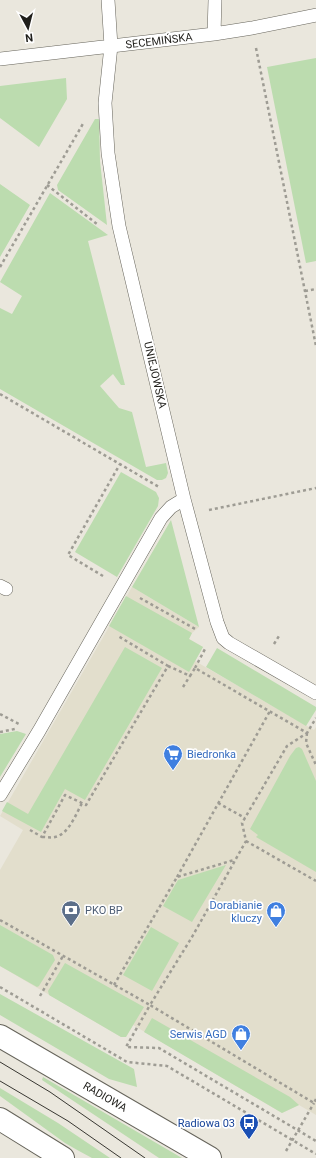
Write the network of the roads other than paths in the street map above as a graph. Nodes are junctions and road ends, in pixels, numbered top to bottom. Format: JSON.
{"nodes":[{"id":1,"x":108,"y":0,"type":"edge"},
{"id":2,"x":215,"y":0,"type":"edge"},
{"id":3,"x":316,"y":15,"type":"edge"},
{"id":4,"x":214,"y":34,"type":"junction"},
{"id":5,"x":111,"y":46,"type":"junction"},
{"id":6,"x":0,"y":59,"type":"edge"},
{"id":7,"x":182,"y":493,"type":"junction"},
{"id":8,"x":316,"y":693,"type":"edge"},
{"id":9,"x":0,"y":794,"type":"edge"},
{"id":10,"x":0,"y":1036,"type":"edge"},
{"id":11,"x":0,"y":1119,"type":"edge"},
{"id":12,"x":63,"y":1158,"type":"edge"},
{"id":13,"x":210,"y":1158,"type":"edge"}],
"edges":[{"from":1,"to":5,"type":"lane","name":"UNIEJOWSKA"},
{"from":2,"to":4,"type":"lane"},
{"from":3,"to":4,"type":"lane","name":"SECEMIŃSKA"},
{"from":4,"to":5,"type":"lane","name":"SECEMIŃSKA"},
{"from":5,"to":6,"type":"lane","name":"SECEMIŃSKA"},
{"from":5,"to":7,"type":"lane","name":"UNIEJOWSKA"},
{"from":7,"to":8,"type":"lane","name":"UNIEJOWSKA"},
{"from":7,"to":9,"type":"lane"},
{"from":10,"to":13,"type":"street","name":"RADIOWA"},
{"from":11,"to":12,"type":"street"}]}
